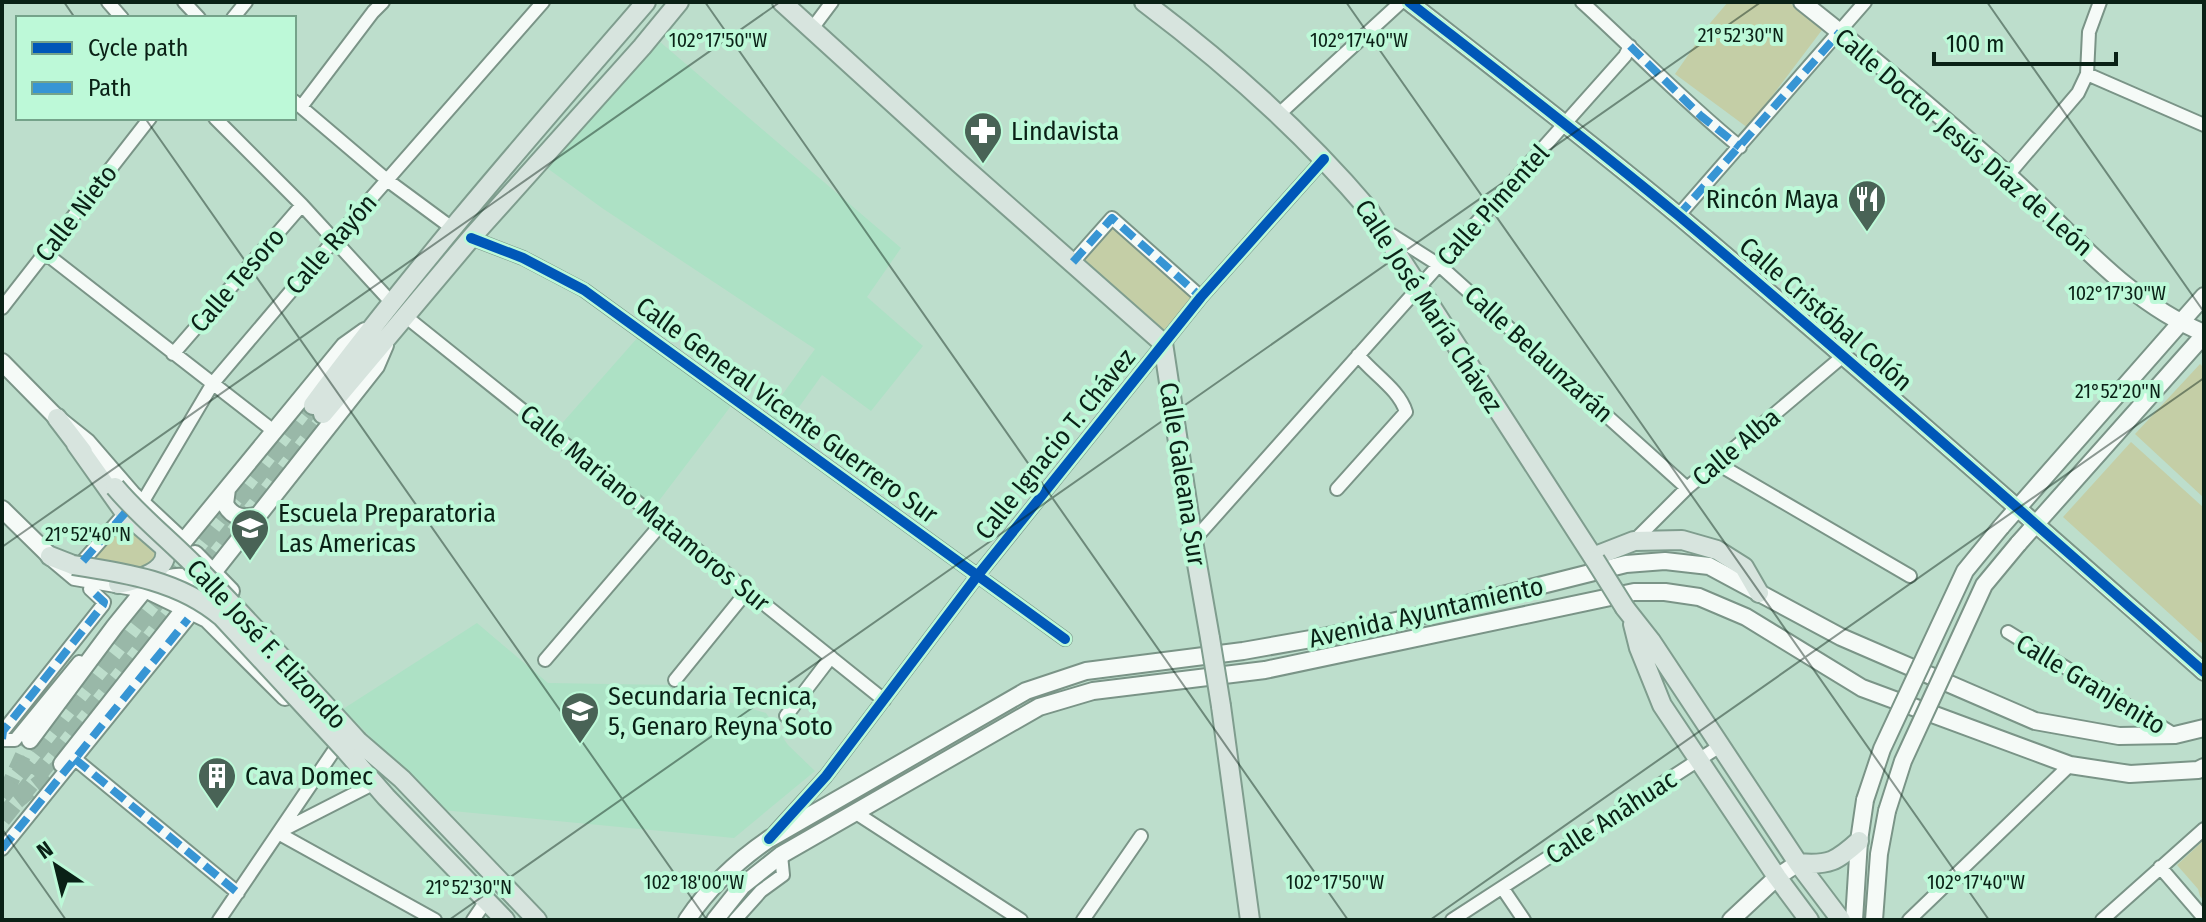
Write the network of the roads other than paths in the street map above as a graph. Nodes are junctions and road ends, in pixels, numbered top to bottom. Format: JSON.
{"nodes":[{"id":1,"x":383,"y":2,"type":"edge"},
{"id":2,"x":543,"y":2,"type":"edge"},
{"id":3,"x":646,"y":2,"type":"edge"},
{"id":4,"x":679,"y":2,"type":"edge"},
{"id":5,"x":782,"y":2,"type":"edge"},
{"id":6,"x":832,"y":2,"type":"edge"},
{"id":7,"x":1144,"y":2,"type":"edge"},
{"id":8,"x":1401,"y":2,"type":"edge"},
{"id":9,"x":1409,"y":2,"type":"edge"},
{"id":10,"x":1582,"y":2,"type":"edge"},
{"id":11,"x":1802,"y":2,"type":"edge"},
{"id":12,"x":1865,"y":2,"type":"edge"},
{"id":13,"x":2100,"y":2,"type":"edge"},
{"id":14,"x":811,"y":30,"type":"junction"},
{"id":15,"x":1840,"y":32,"type":"junction"},
{"id":16,"x":1630,"y":46,"type":"junction"},
{"id":17,"x":2087,"y":74,"type":"junction"},
{"id":18,"x":298,"y":104,"type":"edge"},
{"id":19,"x":1278,"y":115,"type":"junction"},
{"id":20,"x":148,"y":120,"type":"edge"},
{"id":21,"x":217,"y":120,"type":"edge"},
{"id":22,"x":1565,"y":124,"type":"junction"},
{"id":23,"x":2204,"y":125,"type":"edge"},
{"id":24,"x":1740,"y":147,"type":"junction"},
{"id":25,"x":1324,"y":159,"type":"junction"},
{"id":26,"x":2008,"y":175,"type":"junction"},
{"id":27,"x":387,"y":180,"type":"junction"},
{"id":28,"x":302,"y":205,"type":"junction"},
{"id":29,"x":1678,"y":216,"type":"junction"},
{"id":30,"x":452,"y":228,"type":"junction"},
{"id":31,"x":1384,"y":230,"type":"junction"},
{"id":32,"x":471,"y":238,"type":"junction"},
{"id":33,"x":334,"y":241,"type":"junction"},
{"id":34,"x":45,"y":253,"type":"junction"},
{"id":35,"x":1073,"y":262,"type":"junction"},
{"id":36,"x":1439,"y":265,"type":"junction"},
{"id":37,"x":1418,"y":288,"type":"junction"},
{"id":38,"x":2204,"y":296,"type":"edge"},
{"id":39,"x":1201,"y":297,"type":"junction"},
{"id":40,"x":391,"y":302,"type":"junction"},
{"id":41,"x":2,"y":308,"type":"edge"},
{"id":42,"x":405,"y":316,"type":"junction"},
{"id":43,"x":2179,"y":323,"type":"junction"},
{"id":44,"x":372,"y":326,"type":"junction"},
{"id":45,"x":2204,"y":334,"type":"edge"},
{"id":46,"x":389,"y":336,"type":"junction"},
{"id":47,"x":1163,"y":343,"type":"junction"},
{"id":48,"x":173,"y":354,"type":"junction"},
{"id":49,"x":1358,"y":355,"type":"junction"},
{"id":50,"x":1842,"y":357,"type":"junction"},
{"id":51,"x":2,"y":362,"type":"edge"},
{"id":52,"x":213,"y":383,"type":"junction"},
{"id":53,"x":57,"y":418,"type":"junction"},
{"id":54,"x":275,"y":432,"type":"junction"},
{"id":55,"x":76,"y":444,"type":"junction"},
{"id":56,"x":1716,"y":463,"type":"junction"},
{"id":57,"x":1687,"y":488,"type":"junction"},
{"id":58,"x":227,"y":489,"type":"junction"},
{"id":59,"x":1337,"y":489,"type":"dead end"},
{"id":60,"x":142,"y":503,"type":"junction"},
{"id":61,"x":2017,"y":508,"type":"junction"},
{"id":62,"x":2,"y":509,"type":"edge"},
{"id":63,"x":125,"y":513,"type":"junction"},
{"id":64,"x":259,"y":515,"type":"junction"},
{"id":65,"x":663,"y":522,"type":"junction"},
{"id":66,"x":2036,"y":524,"type":"junction"},
{"id":67,"x":1193,"y":541,"type":"junction"},
{"id":68,"x":1634,"y":541,"type":"junction"},
{"id":69,"x":183,"y":543,"type":"junction"},
{"id":70,"x":50,"y":556,"type":"junction"},
{"id":71,"x":1594,"y":559,"type":"junction"},
{"id":72,"x":78,"y":563,"type":"junction"},
{"id":73,"x":214,"y":572,"type":"junction"},
{"id":74,"x":178,"y":575,"type":"junction"},
{"id":75,"x":978,"y":575,"type":"junction"},
{"id":76,"x":1910,"y":576,"type":"dead end"},
{"id":77,"x":118,"y":584,"type":"junction"},
{"id":78,"x":203,"y":587,"type":"junction"},
{"id":79,"x":90,"y":589,"type":"dead end"},
{"id":80,"x":145,"y":589,"type":"junction"},
{"id":81,"x":748,"y":590,"type":"junction"},
{"id":82,"x":1759,"y":593,"type":"junction"},
{"id":83,"x":130,"y":607,"type":"junction"},
{"id":84,"x":1629,"y":612,"type":"junction"},
{"id":85,"x":184,"y":613,"type":"junction"},
{"id":86,"x":255,"y":617,"type":"junction"},
{"id":87,"x":115,"y":626,"type":"junction"},
{"id":88,"x":2008,"y":632,"type":"dead end"},
{"id":89,"x":1065,"y":639,"type":"dead end"},
{"id":90,"x":831,"y":657,"type":"junction"},
{"id":91,"x":545,"y":660,"type":"dead end"},
{"id":92,"x":2204,"y":672,"type":"edge"},
{"id":93,"x":675,"y":680,"type":"dead end"},
{"id":94,"x":884,"y":700,"type":"junction"},
{"id":95,"x":786,"y":716,"type":"dead end"},
{"id":96,"x":2204,"y":728,"type":"edge"},
{"id":97,"x":2175,"y":735,"type":"junction"},
{"id":98,"x":2,"y":739,"type":"edge"},
{"id":99,"x":30,"y":740,"type":"tunnel mouth"},
{"id":100,"x":1720,"y":746,"type":"junction"},
{"id":101,"x":346,"y":747,"type":"junction"},
{"id":102,"x":1698,"y":760,"type":"junction"},
{"id":103,"x":69,"y":762,"type":"junction"},
{"id":104,"x":2070,"y":765,"type":"junction"},
{"id":105,"x":2202,"y":770,"type":"edge"},
{"id":106,"x":402,"y":779,"type":"junction"},
{"id":107,"x":371,"y":785,"type":"junction"},
{"id":108,"x":386,"y":797,"type":"junction"},
{"id":109,"x":856,"y":813,"type":"junction"},
{"id":110,"x":2204,"y":829,"type":"edge"},
{"id":111,"x":278,"y":833,"type":"junction"},
{"id":112,"x":1141,"y":836,"type":"dead end"},
{"id":113,"x":769,"y":839,"type":"junction"},
{"id":114,"x":1859,"y":841,"type":"junction"},
{"id":115,"x":2,"y":849,"type":"edge"},
{"id":116,"x":781,"y":855,"type":"junction"},
{"id":117,"x":1798,"y":863,"type":"junction"},
{"id":118,"x":2160,"y":867,"type":"junction"},
{"id":119,"x":1777,"y":877,"type":"junction"},
{"id":120,"x":1503,"y":889,"type":"junction"},
{"id":121,"x":238,"y":893,"type":"junction"},
{"id":122,"x":486,"y":901,"type":"junction"},
{"id":123,"x":2204,"y":918,"type":"edge"},
{"id":124,"x":219,"y":920,"type":"edge"},
{"id":125,"x":435,"y":920,"type":"edge"},
{"id":126,"x":473,"y":920,"type":"edge"},
{"id":127,"x":505,"y":920,"type":"edge"},
{"id":128,"x":537,"y":920,"type":"edge"},
{"id":129,"x":687,"y":920,"type":"edge"},
{"id":130,"x":715,"y":920,"type":"edge"},
{"id":131,"x":735,"y":920,"type":"edge"},
{"id":132,"x":1021,"y":920,"type":"edge"},
{"id":133,"x":1083,"y":920,"type":"edge"},
{"id":134,"x":1250,"y":920,"type":"edge"},
{"id":135,"x":1452,"y":920,"type":"edge"},
{"id":136,"x":1524,"y":920,"type":"edge"},
{"id":137,"x":1731,"y":920,"type":"edge"},
{"id":138,"x":1809,"y":920,"type":"edge"},
{"id":139,"x":1841,"y":920,"type":"edge"},
{"id":140,"x":1854,"y":920,"type":"edge"},
{"id":141,"x":1874,"y":920,"type":"edge"},
{"id":142,"x":1909,"y":920,"type":"edge"},
{"id":143,"x":2102,"y":920,"type":"edge"}],
"edges":[{"from":1,"to":18,"type":"street"},
{"from":2,"to":27,"type":"street","name":"Calle Rayón"},
{"from":3,"to":30,"type":"main road"},
{"from":4,"to":32,"type":"main road"},
{"from":5,"to":14,"type":"main road"},
{"from":6,"to":14,"type":"street"},
{"from":7,"to":19,"type":"main road","name":"Calle José María Chávez"},
{"from":8,"to":19,"type":"street"},
{"from":9,"to":22,"type":"main road","name":"Calle Cristóbal Colón"},
{"from":10,"to":16,"type":"street"},
{"from":11,"to":15,"type":"main road","name":"Calle Doctor Jesús Díaz de León"},
{"from":12,"to":15,"type":"street"},
{"from":13,"to":17,"type":"street"},
{"from":14,"to":35,"type":"main road"},
{"from":15,"to":24,"type":"street"},
{"from":15,"to":26,"type":"main road","name":"Calle Doctor Jesús Díaz de León"},
{"from":16,"to":22,"type":"street","name":"Calle Pimentel"},
{"from":16,"to":24,"type":"street"},
{"from":17,"to":23,"type":"street"},
{"from":17,"to":26,"type":"street"},
{"from":18,"to":27,"type":"street"},
{"from":19,"to":25,"type":"main road","name":"Calle José María Chávez"},
{"from":20,"to":34,"type":"street","name":"Calle Nieto"},
{"from":21,"to":28,"type":"street"},
{"from":22,"to":29,"type":"main road","name":"Calle Cristóbal Colón"},
{"from":22,"to":36,"type":"street","name":"Calle Pimentel"},
{"from":24,"to":29,"type":"street"},
{"from":25,"to":31,"type":"main road","name":"Calle José María Chávez"},
{"from":25,"to":39,"type":"street","name":"Calle Ignacio T. Chávez"},
{"from":26,"to":43,"type":"main road","name":"Calle Doctor Jesús Díaz de León"},
{"from":27,"to":30,"type":"street"},
{"from":27,"to":33,"type":"street","name":"Calle Rayón"},
{"from":28,"to":33,"type":"street"},
{"from":28,"to":48,"type":"street","name":"Calle Tesoro"},
{"from":29,"to":50,"type":"main road","name":"Calle Cristóbal Colón"},
{"from":30,"to":40,"type":"main road"},
{"from":31,"to":36,"type":"street","name":"Calle Belaunzarán"},
{"from":31,"to":37,"type":"main road","name":"Calle José María Chávez"},
{"from":32,"to":42,"type":"main road"},
{"from":32,"to":75,"type":"street","name":"Calle General Vicente Guerrero Sur"},
{"from":33,"to":40,"type":"street"},
{"from":33,"to":52,"type":"street","name":"Calle Rayón"},
{"from":34,"to":41,"type":"street","name":"Calle Nieto"},
{"from":34,"to":48,"type":"street"},
{"from":35,"to":39,"type":"street"},
{"from":35,"to":47,"type":"main road"},
{"from":36,"to":37,"type":"street","name":"Calle Pimentel"},
{"from":36,"to":57,"type":"street","name":"Calle Belaunzarán"},
{"from":37,"to":49,"type":"street","name":"Calle Pimentel"},
{"from":37,"to":71,"type":"main road","name":"Calle José María Chávez"},
{"from":38,"to":43,"type":"main road"},
{"from":39,"to":47,"type":"street","name":"Calle Ignacio T. Chávez"},
{"from":40,"to":44,"type":"main road"},
{"from":42,"to":46,"type":"main road"},
{"from":42,"to":65,"type":"street","name":"Calle Mariano Matamoros Sur"},
{"from":43,"to":45,"type":"main road","name":"Calle Doctor Jesús Díaz de León"},
{"from":43,"to":61,"type":"main road"},
{"from":44,"to":46,"type":"main road"},
{"from":44,"to":54,"type":"main road"},
{"from":45,"to":66,"type":"main road"},
{"from":46,"to":64,"type":"main road"},
{"from":47,"to":67,"type":"main road","name":"Calle Galeana Sur"},
{"from":47,"to":75,"type":"street","name":"Calle Ignacio T. Chávez"},
{"from":48,"to":52,"type":"street"},
{"from":49,"to":59,"type":"street"},
{"from":49,"to":67,"type":"street","name":"Calle Pimentel"},
{"from":50,"to":56,"type":"street","name":"Calle Alba"},
{"from":50,"to":61,"type":"main road","name":"Calle Cristóbal Colón"},
{"from":51,"to":53,"type":"main road","name":"Calle José F. Elizondo"},
{"from":52,"to":54,"type":"street"},
{"from":52,"to":60,"type":"street","name":"Calle Rayón"},
{"from":53,"to":55,"type":"main road","name":"Calle José F. Elizondo"},
{"from":53,"to":60,"type":"main road"},
{"from":54,"to":58,"type":"main road"},
{"from":55,"to":63,"type":"main road"},
{"from":55,"to":101,"type":"main road","name":"Calle José F. Elizondo","bridge":true},
{"from":56,"to":57,"type":"street","name":"Calle Alba"},
{"from":56,"to":76,"type":"street"},
{"from":57,"to":68,"type":"street","name":"Calle Alba"},
{"from":58,"to":64,"type":"main road"},
{"from":58,"to":69,"type":"main road"},
{"from":60,"to":69,"type":"main road"},
{"from":61,"to":66,"type":"main road","name":"Calle Cristóbal Colón"},
{"from":61,"to":114,"type":"main road","bridge":true},
{"from":62,"to":70,"type":"main road"},
{"from":63,"to":72,"type":"street"},
{"from":63,"to":77,"type":"main road"},
{"from":64,"to":73,"type":"main road"},
{"from":65,"to":81,"type":"street","name":"Calle Mariano Matamoros Sur"},
{"from":65,"to":91,"type":"street"},
{"from":66,"to":92,"type":"main road","name":"Calle Cristóbal Colón"},
{"from":66,"to":141,"type":"main road","bridge":true},
{"from":67,"to":134,"type":"main road","name":"Calle Galeana Sur","bridge":true},
{"from":68,"to":71,"type":"main road"},
{"from":68,"to":82,"type":"main road"},
{"from":69,"to":73,"type":"main road"},
{"from":69,"to":74,"type":"main road"},
{"from":69,"to":80,"type":"main road"},
{"from":70,"to":72,"type":"main road","name":"Calle José F. Elizondo"},
{"from":70,"to":77,"type":"main road"},
{"from":71,"to":84,"type":"main road","name":"Calle José María Chávez","bridge":true},
{"from":72,"to":101,"type":"main road","name":"Calle José F. Elizondo","bridge":true},
{"from":73,"to":78,"type":"main road"},
{"from":73,"to":86,"type":"main road"},
{"from":74,"to":78,"type":"main road"},
{"from":74,"to":80,"type":"main road"},
{"from":74,"to":85,"type":"main road"},
{"from":75,"to":89,"type":"street","name":"Calle General Vicente Guerrero Sur"},
{"from":75,"to":94,"type":"street","name":"Calle Ignacio T. Chávez"},
{"from":77,"to":80,"type":"main road"},
{"from":77,"to":83,"type":"main road"},
{"from":78,"to":85,"type":"main road"},
{"from":78,"to":86,"type":"main road"},
{"from":79,"to":98,"type":"street"},
{"from":80,"to":83,"type":"main road"},
{"from":80,"to":85,"type":"main road"},
{"from":81,"to":90,"type":"street","name":"Calle Mariano Matamoros Sur"},
{"from":81,"to":93,"type":"street"},
{"from":82,"to":97,"type":"main road","name":"Avenida Ayuntamiento"},
{"from":82,"to":113,"type":"main road","name":"Avenida Ayuntamiento"},
{"from":83,"to":87,"type":"main road"},
{"from":84,"to":100,"type":"main road","name":"Calle José María Chávez"},
{"from":84,"to":102,"type":"main road","name":"Calle José María Chávez"},
{"from":85,"to":101,"type":"main road"},
{"from":85,"to":103,"type":"main road"},
{"from":86,"to":106,"type":"main road"},
{"from":87,"to":98,"type":"street"},
{"from":87,"to":99,"type":"main road"},
{"from":88,"to":97,"type":"street","name":"Calle Granjenito"},
{"from":90,"to":94,"type":"street","name":"Calle Mariano Matamoros Sur"},
{"from":90,"to":95,"type":"street"},
{"from":94,"to":113,"type":"street","name":"Calle Ignacio T. Chávez"},
{"from":96,"to":97,"type":"main road","name":"Avenida Ayuntamiento"},
{"from":100,"to":102,"type":"street","name":"Calle Anáhuac"},
{"from":100,"to":117,"type":"main road","name":"Calle José María Chávez"},
{"from":101,"to":106,"type":"main road","name":"Calle José F. Elizondo"},
{"from":101,"to":107,"type":"main road"},
{"from":101,"to":108,"type":"main road","name":"Calle José F. Elizondo"},
{"from":101,"to":111,"type":"street"},
{"from":102,"to":119,"type":"main road","name":"Calle José María Chávez"},
{"from":102,"to":120,"type":"street","name":"Calle Anáhuac"},
{"from":103,"to":115,"type":"street"},
{"from":103,"to":121,"type":"street"},
{"from":104,"to":105,"type":"main road","name":"Avenida Ayuntamiento"},
{"from":104,"to":109,"type":"main road","name":"Avenida Ayuntamiento"},
{"from":104,"to":142,"type":"street"},
{"from":106,"to":128,"type":"main road","name":"Calle José F. Elizondo"},
{"from":107,"to":108,"type":"main road"},
{"from":107,"to":111,"type":"street"},
{"from":108,"to":122,"type":"main road","name":"Calle José F. Elizondo"},
{"from":109,"to":116,"type":"main road","name":"Avenida Ayuntamiento"},
{"from":109,"to":132,"type":"street"},
{"from":110,"to":118,"type":"street"},
{"from":111,"to":121,"type":"street"},
{"from":111,"to":125,"type":"street"},
{"from":112,"to":133,"type":"street"},
{"from":113,"to":129,"type":"main road","name":"Avenida Ayuntamiento"},
{"from":114,"to":117,"type":"main road"},
{"from":114,"to":140,"type":"main road"},
{"from":116,"to":130,"type":"main road","name":"Avenida Ayuntamiento"},
{"from":116,"to":131,"type":"street"},
{"from":117,"to":119,"type":"main road"},
{"from":117,"to":139,"type":"main road","name":"Calle José María Chávez"},
{"from":118,"to":123,"type":"street"},
{"from":118,"to":143,"type":"street"},
{"from":119,"to":137,"type":"main road"},
{"from":119,"to":138,"type":"main road","name":"Calle José María Chávez"},
{"from":120,"to":135,"type":"street","name":"Calle Anáhuac"},
{"from":120,"to":136,"type":"street"},
{"from":121,"to":124,"type":"street"},
{"from":122,"to":126,"type":"street"},
{"from":122,"to":127,"type":"main road","name":"Calle José F. Elizondo"}]}
